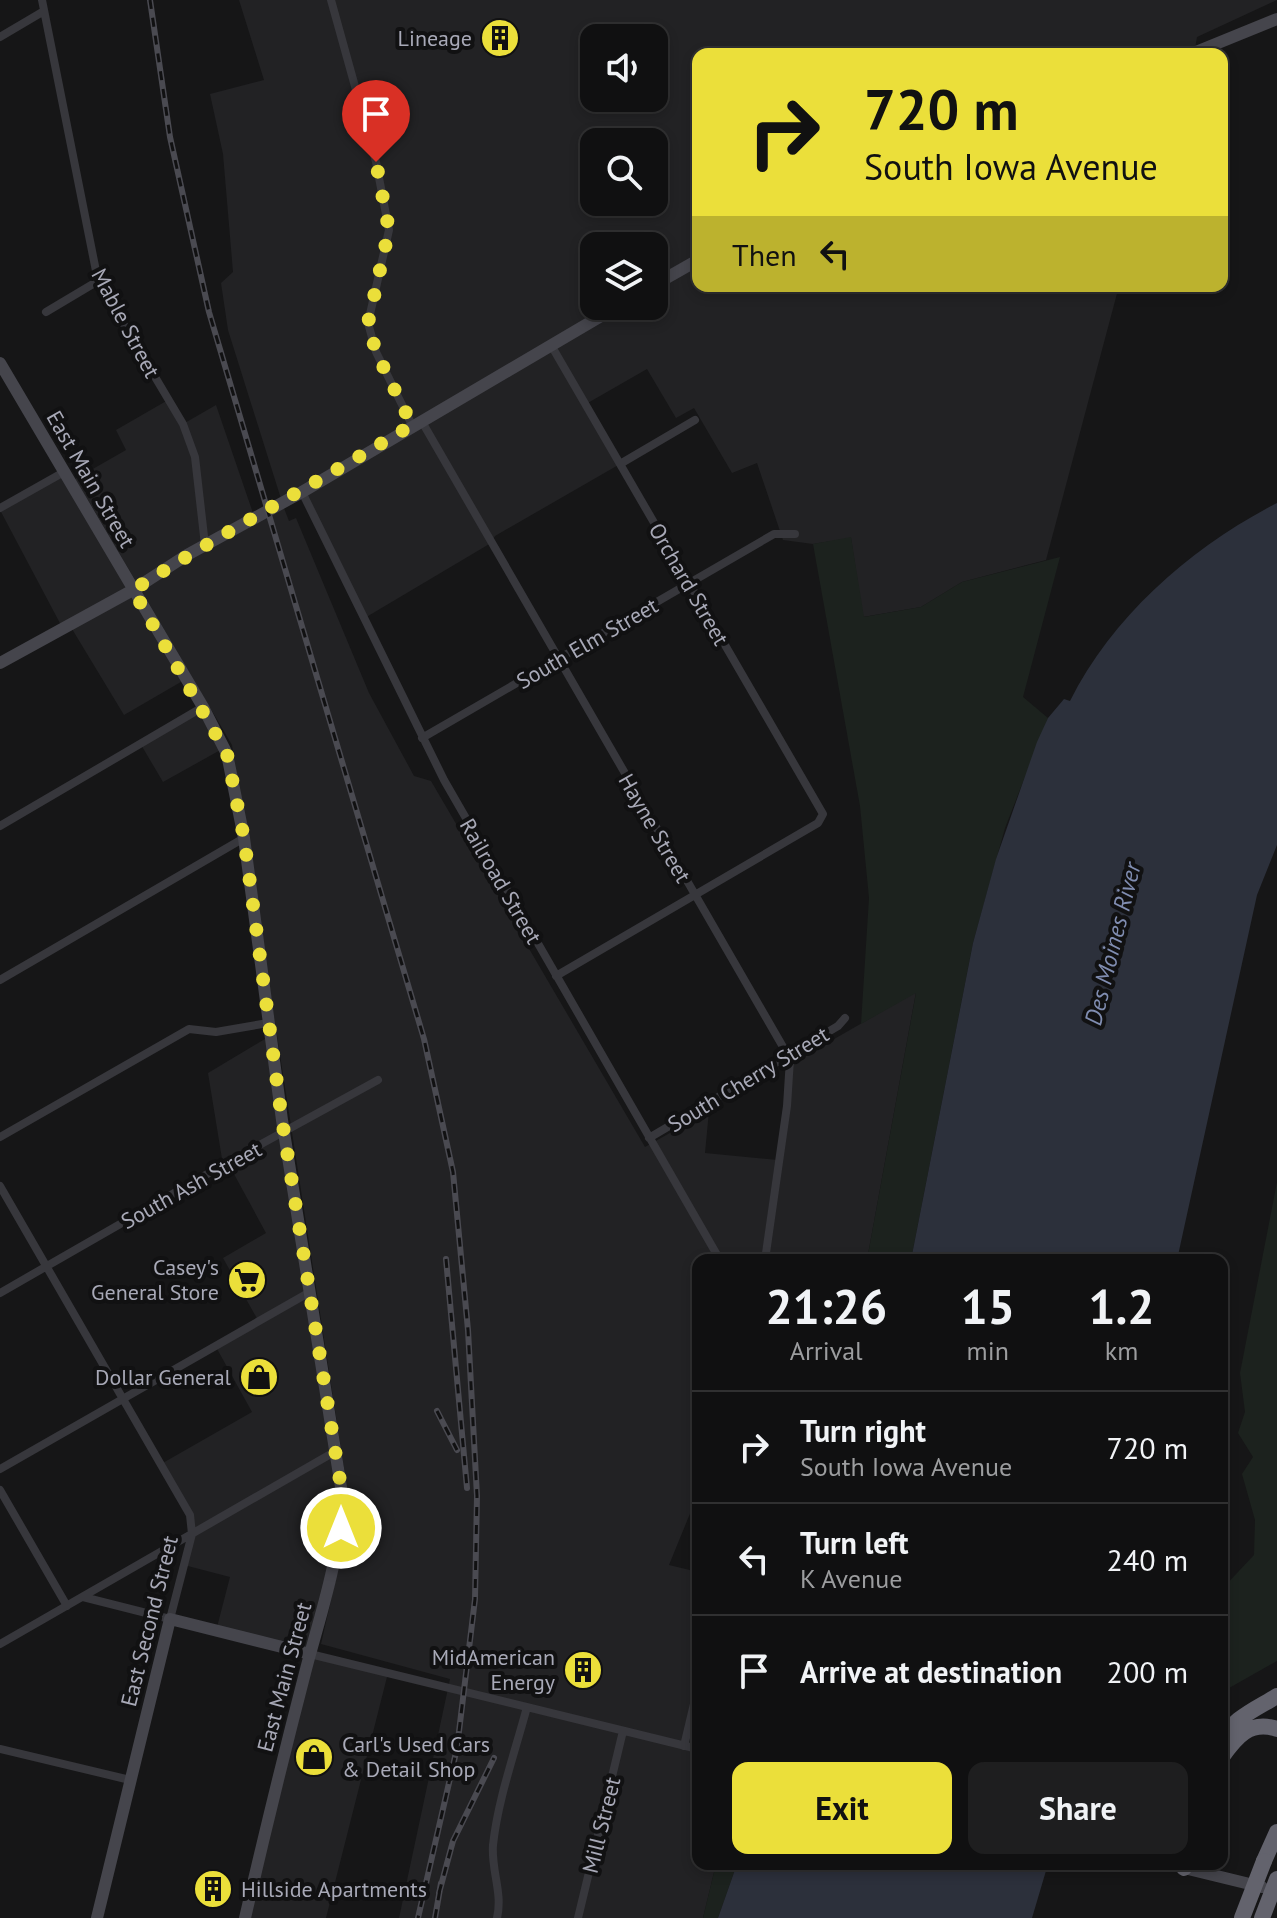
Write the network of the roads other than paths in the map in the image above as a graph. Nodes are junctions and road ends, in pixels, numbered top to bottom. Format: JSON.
{"nodes":[{"id":1,"x":42,"y":0,"type":"edge"},
{"id":2,"x":331,"y":0,"type":"edge"},
{"id":3,"x":44,"y":11,"type":"junction"},
{"id":4,"x":1277,"y":19,"type":"edge"},
{"id":5,"x":0,"y":37,"type":"edge"},
{"id":6,"x":1206,"y":48,"type":"edge"},
{"id":7,"x":692,"y":263,"type":"edge"},
{"id":8,"x":668,"y":277,"type":"edge"},
{"id":9,"x":98,"y":281,"type":"junction"},
{"id":10,"x":46,"y":312,"type":"dead end"},
{"id":11,"x":594,"y":320,"type":"edge"},
{"id":12,"x":551,"y":345,"type":"junction"},
{"id":13,"x":0,"y":363,"type":"edge"},
{"id":14,"x":695,"y":420,"type":"dead end"},
{"id":15,"x":416,"y":423,"type":"junction"},
{"id":16,"x":620,"y":464,"type":"junction"},
{"id":17,"x":64,"y":472,"type":"junction"},
{"id":18,"x":302,"y":492,"type":"junction"},
{"id":19,"x":0,"y":508,"type":"edge"},
{"id":20,"x":795,"y":534,"type":"dead end"},
{"id":21,"x":205,"y":545,"type":"junction"},
{"id":22,"x":689,"y":584,"type":"junction"},
{"id":23,"x":133,"y":590,"type":"junction"},
{"id":24,"x":558,"y":659,"type":"junction"},
{"id":25,"x":0,"y":663,"type":"edge"},
{"id":26,"x":203,"y":707,"type":"junction"},
{"id":27,"x":422,"y":738,"type":"junction"},
{"id":28,"x":0,"y":826,"type":"edge"},
{"id":29,"x":244,"y":838,"type":"junction"},
{"id":30,"x":695,"y":895,"type":"junction"},
{"id":31,"x":556,"y":976,"type":"junction"},
{"id":32,"x":0,"y":980,"type":"edge"},
{"id":33,"x":845,"y":1018,"type":"dead end"},
{"id":34,"x":268,"y":1023,"type":"junction"},
{"id":35,"x":788,"y":1056,"type":"junction"},
{"id":36,"x":378,"y":1080,"type":"dead end"},
{"id":37,"x":284,"y":1133,"type":"junction"},
{"id":38,"x":0,"y":1137,"type":"edge"},
{"id":39,"x":649,"y":1138,"type":"junction"},
{"id":40,"x":0,"y":1186,"type":"edge"},
{"id":41,"x":717,"y":1254,"type":"edge"},
{"id":42,"x":766,"y":1254,"type":"edge"},
{"id":43,"x":47,"y":1267,"type":"junction"},
{"id":44,"x":310,"y":1292,"type":"junction"},
{"id":45,"x":0,"y":1293,"type":"edge"},
{"id":46,"x":122,"y":1399,"type":"junction"},
{"id":47,"x":336,"y":1451,"type":"junction"},
{"id":48,"x":0,"y":1469,"type":"edge"},
{"id":49,"x":0,"y":1490,"type":"edge"},
{"id":50,"x":192,"y":1534,"type":"junction"},
{"id":51,"x":83,"y":1597,"type":"junction"},
{"id":52,"x":67,"y":1606,"type":"junction"},
{"id":53,"x":170,"y":1619,"type":"junction"},
{"id":54,"x":0,"y":1644,"type":"edge"},
{"id":55,"x":310,"y":1654,"type":"junction"},
{"id":56,"x":1277,"y":1696,"type":"edge"},
{"id":57,"x":527,"y":1707,"type":"junction"},
{"id":58,"x":692,"y":1712,"type":"edge"},
{"id":59,"x":1277,"y":1729,"type":"edge"},
{"id":60,"x":1228,"y":1730,"type":"edge"},
{"id":61,"x":623,"y":1731,"type":"junction"},
{"id":62,"x":684,"y":1746,"type":"junction"},
{"id":63,"x":692,"y":1748,"type":"edge"},
{"id":64,"x":0,"y":1749,"type":"edge"},
{"id":65,"x":1228,"y":1749,"type":"edge"},
{"id":66,"x":130,"y":1780,"type":"junction"},
{"id":67,"x":1277,"y":1832,"type":"edge"},
{"id":68,"x":1200,"y":1870,"type":"edge"},
{"id":69,"x":1277,"y":1879,"type":"edge"},
{"id":70,"x":1277,"y":1890,"type":"edge"},
{"id":71,"x":97,"y":1918,"type":"edge"},
{"id":72,"x":245,"y":1918,"type":"edge"},
{"id":73,"x":497,"y":1918,"type":"edge"},
{"id":74,"x":578,"y":1918,"type":"edge"},
{"id":75,"x":1242,"y":1918,"type":"edge"},
{"id":76,"x":1262,"y":1918,"type":"edge"}],
"edges":[{"from":1,"to":3,"type":"street","name":"Mable Street"},
{"from":2,"to":15,"type":"street","name":"Hayne Street"},
{"from":3,"to":5,"type":"street"},
{"from":3,"to":9,"type":"street","name":"Mable Street"},
{"from":4,"to":6,"type":"main road"},
{"from":7,"to":8,"type":"main road"},
{"from":9,"to":10,"type":"street"},
{"from":9,"to":21,"type":"street","name":"Mable Street"},
{"from":11,"to":12,"type":"main road"},
{"from":12,"to":15,"type":"main road"},
{"from":12,"to":16,"type":"street","name":"Orchard Street"},
{"from":13,"to":17,"type":"main road","name":"East Main Street"},
{"from":14,"to":16,"type":"street"},
{"from":15,"to":18,"type":"main road"},
{"from":15,"to":24,"type":"street","name":"Hayne Street"},
{"from":16,"to":22,"type":"street","name":"Orchard Street"},
{"from":17,"to":19,"type":"street"},
{"from":17,"to":23,"type":"main road","name":"East Main Street"},
{"from":18,"to":21,"type":"main road"},
{"from":18,"to":27,"type":"street","name":"Railroad Street"},
{"from":20,"to":22,"type":"street","name":"South Elm Street"},
{"from":21,"to":23,"type":"main road"},
{"from":22,"to":24,"type":"street","name":"South Elm Street"},
{"from":22,"to":30,"type":"street","name":"Orchard Street"},
{"from":23,"to":25,"type":"main road"},
{"from":23,"to":26,"type":"main road","name":"East Main Street"},
{"from":24,"to":27,"type":"street","name":"South Elm Street"},
{"from":24,"to":30,"type":"street","name":"Hayne Street"},
{"from":26,"to":28,"type":"street"},
{"from":26,"to":29,"type":"main road","name":"East Main Street"},
{"from":27,"to":31,"type":"street","name":"Railroad Street"},
{"from":29,"to":32,"type":"street"},
{"from":29,"to":34,"type":"main road","name":"East Main Street"},
{"from":30,"to":31,"type":"street"},
{"from":30,"to":35,"type":"street","name":"Hayne Street"},
{"from":31,"to":39,"type":"street","name":"Railroad Street"},
{"from":33,"to":35,"type":"street","name":"South Cherry Street"},
{"from":34,"to":37,"type":"main road","name":"East Main Street"},
{"from":34,"to":38,"type":"street"},
{"from":35,"to":39,"type":"street","name":"South Cherry Street"},
{"from":35,"to":42,"type":"street"},
{"from":36,"to":37,"type":"street","name":"South Ash Street"},
{"from":37,"to":43,"type":"street","name":"South Ash Street"},
{"from":37,"to":44,"type":"main road","name":"East Main Street"},
{"from":39,"to":41,"type":"street","name":"Railroad Street"},
{"from":40,"to":43,"type":"street","name":"East Second Street"},
{"from":43,"to":45,"type":"street","name":"South Ash Street"},
{"from":43,"to":46,"type":"street","name":"East Second Street"},
{"from":44,"to":46,"type":"street"},
{"from":44,"to":47,"type":"main road","name":"East Main Street"},
{"from":46,"to":48,"type":"street"},
{"from":46,"to":50,"type":"street","name":"East Second Street"},
{"from":47,"to":50,"type":"street"},
{"from":47,"to":55,"type":"main road","name":"East Main Street"},
{"from":49,"to":52,"type":"street"},
{"from":50,"to":51,"type":"street"},
{"from":50,"to":53,"type":"street","name":"East Second Street"},
{"from":51,"to":52,"type":"street"},
{"from":51,"to":53,"type":"street"},
{"from":52,"to":54,"type":"street"},
{"from":53,"to":55,"type":"main road"},
{"from":53,"to":66,"type":"main road","name":"East Second Street"},
{"from":55,"to":57,"type":"street"},
{"from":55,"to":72,"type":"main road","name":"East Main Street"},
{"from":56,"to":60,"type":"highway"},
{"from":57,"to":61,"type":"street"},
{"from":57,"to":73,"type":"street"},
{"from":58,"to":62,"type":"street"},
{"from":59,"to":65,"type":"highway"},
{"from":61,"to":62,"type":"street"},
{"from":61,"to":74,"type":"street","name":"Mill Street"},
{"from":62,"to":63,"type":"street"},
{"from":64,"to":66,"type":"street"},
{"from":66,"to":71,"type":"main road","name":"East Second Street"},
{"from":67,"to":75,"type":"highway","bridge":true},
{"from":68,"to":70,"type":"main road"},
{"from":69,"to":76,"type":"highway","bridge":true}]}
